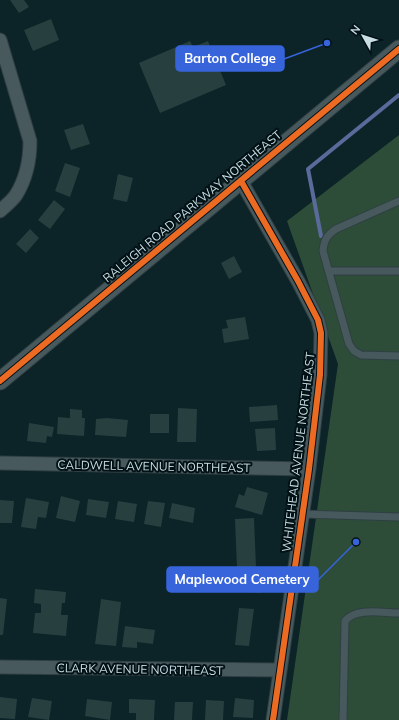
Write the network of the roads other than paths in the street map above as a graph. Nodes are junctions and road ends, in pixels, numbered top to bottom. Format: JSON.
{"nodes":[{"id":1,"x":0,"y":40,"type":"edge"},
{"id":2,"x":399,"y":49,"type":"edge"},
{"id":3,"x":241,"y":180,"type":"junction"},
{"id":4,"x":399,"y":200,"type":"edge"},
{"id":5,"x":0,"y":211,"type":"edge"},
{"id":6,"x":399,"y":270,"type":"edge"},
{"id":7,"x":329,"y":271,"type":"junction"},
{"id":8,"x":399,"y":356,"type":"edge"},
{"id":9,"x":0,"y":381,"type":"edge"},
{"id":10,"x":0,"y":463,"type":"edge"},
{"id":11,"x":308,"y":469,"type":"junction"},
{"id":12,"x":302,"y":514,"type":"junction"},
{"id":13,"x":399,"y":517,"type":"edge"},
{"id":14,"x":399,"y":613,"type":"edge"},
{"id":15,"x":0,"y":667,"type":"edge"},
{"id":16,"x":280,"y":670,"type":"junction"},
{"id":17,"x":273,"y":720,"type":"edge"},
{"id":18,"x":343,"y":720,"type":"edge"}],
"edges":[{"from":1,"to":5,"type":"street"},
{"from":2,"to":3,"type":"street","name":"RALEIGH ROAD PARKWAY NORTHEAST"},
{"from":3,"to":9,"type":"street","name":"RALEIGH ROAD PARKWAY NORTHEAST"},
{"from":3,"to":11,"type":"street","name":"WHITEHEAD AVENUE NORTHEAST"},
{"from":4,"to":7,"type":"lane"},
{"from":6,"to":7,"type":"lane"},
{"from":7,"to":8,"type":"lane"},
{"from":10,"to":11,"type":"street","name":"CALDWELL AVENUE NORTHEAST"},
{"from":11,"to":12,"type":"street","name":"WHITEHEAD AVENUE NORTHEAST"},
{"from":12,"to":13,"type":"lane"},
{"from":12,"to":16,"type":"street","name":"WHITEHEAD AVENUE NORTHEAST"},
{"from":14,"to":18,"type":"lane"},
{"from":15,"to":16,"type":"street","name":"CLARK AVENUE NORTHEAST"},
{"from":16,"to":17,"type":"street","name":"WHITEHEAD AVENUE NORTHEAST"}]}
